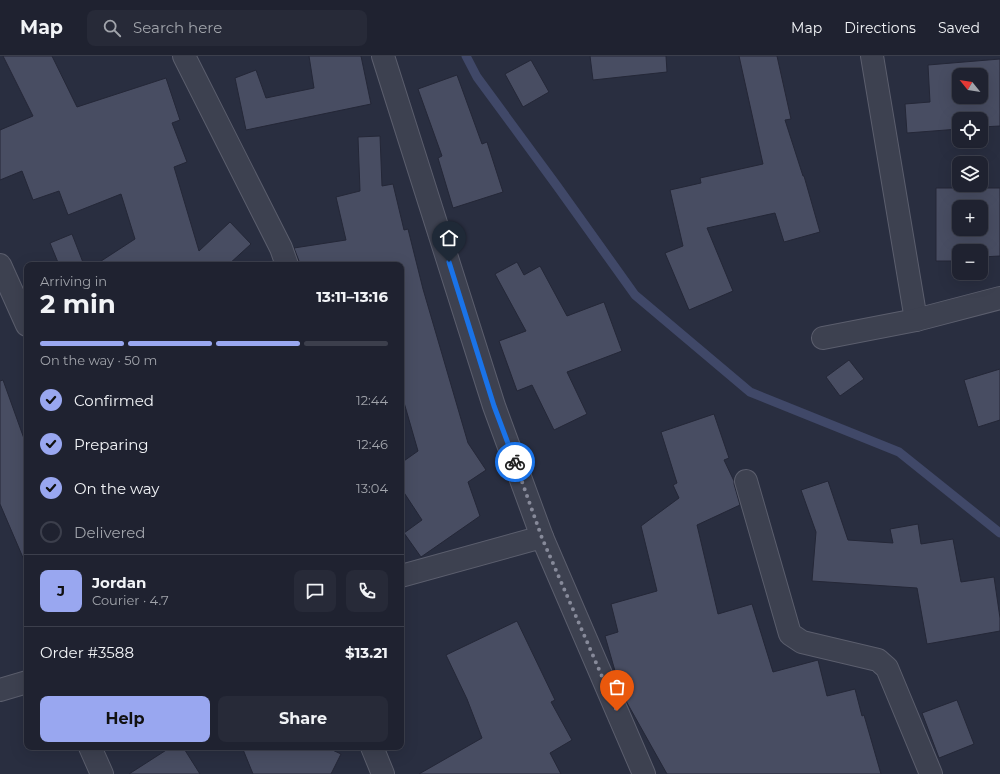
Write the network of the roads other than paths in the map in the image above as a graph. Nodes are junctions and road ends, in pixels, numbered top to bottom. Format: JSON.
{"nodes":[{"id":1,"x":184,"y":56,"type":"edge"},
{"id":2,"x":383,"y":56,"type":"edge"},
{"id":3,"x":872,"y":56,"type":"edge"},
{"id":4,"x":286,"y":262,"type":"edge"},
{"id":5,"x":0,"y":265,"type":"edge"},
{"id":6,"x":1000,"y":298,"type":"edge"},
{"id":7,"x":24,"y":318,"type":"edge"},
{"id":8,"x":916,"y":320,"type":"junction"},
{"id":9,"x":823,"y":338,"type":"dead end"},
{"id":10,"x":746,"y":481,"type":"dead end"},
{"id":11,"x":542,"y":538,"type":"junction"},
{"id":12,"x":404,"y":575,"type":"edge"},
{"id":13,"x":24,"y":683,"type":"edge"},
{"id":14,"x":0,"y":690,"type":"edge"},
{"id":15,"x":91,"y":750,"type":"edge"},
{"id":16,"x":373,"y":750,"type":"edge"},
{"id":17,"x":102,"y":774,"type":"edge"},
{"id":18,"x":383,"y":774,"type":"edge"},
{"id":19,"x":644,"y":774,"type":"edge"},
{"id":20,"x":932,"y":774,"type":"edge"}],
"edges":[{"from":1,"to":4,"type":"street"},
{"from":2,"to":11,"type":"street"},
{"from":3,"to":8,"type":"street"},
{"from":5,"to":7,"type":"street"},
{"from":6,"to":8,"type":"street"},
{"from":8,"to":9,"type":"street"},
{"from":10,"to":20,"type":"street"},
{"from":11,"to":12,"type":"street"},
{"from":11,"to":19,"type":"street"},
{"from":13,"to":14,"type":"street"},
{"from":15,"to":17,"type":"street"},
{"from":16,"to":18,"type":"street"}]}
